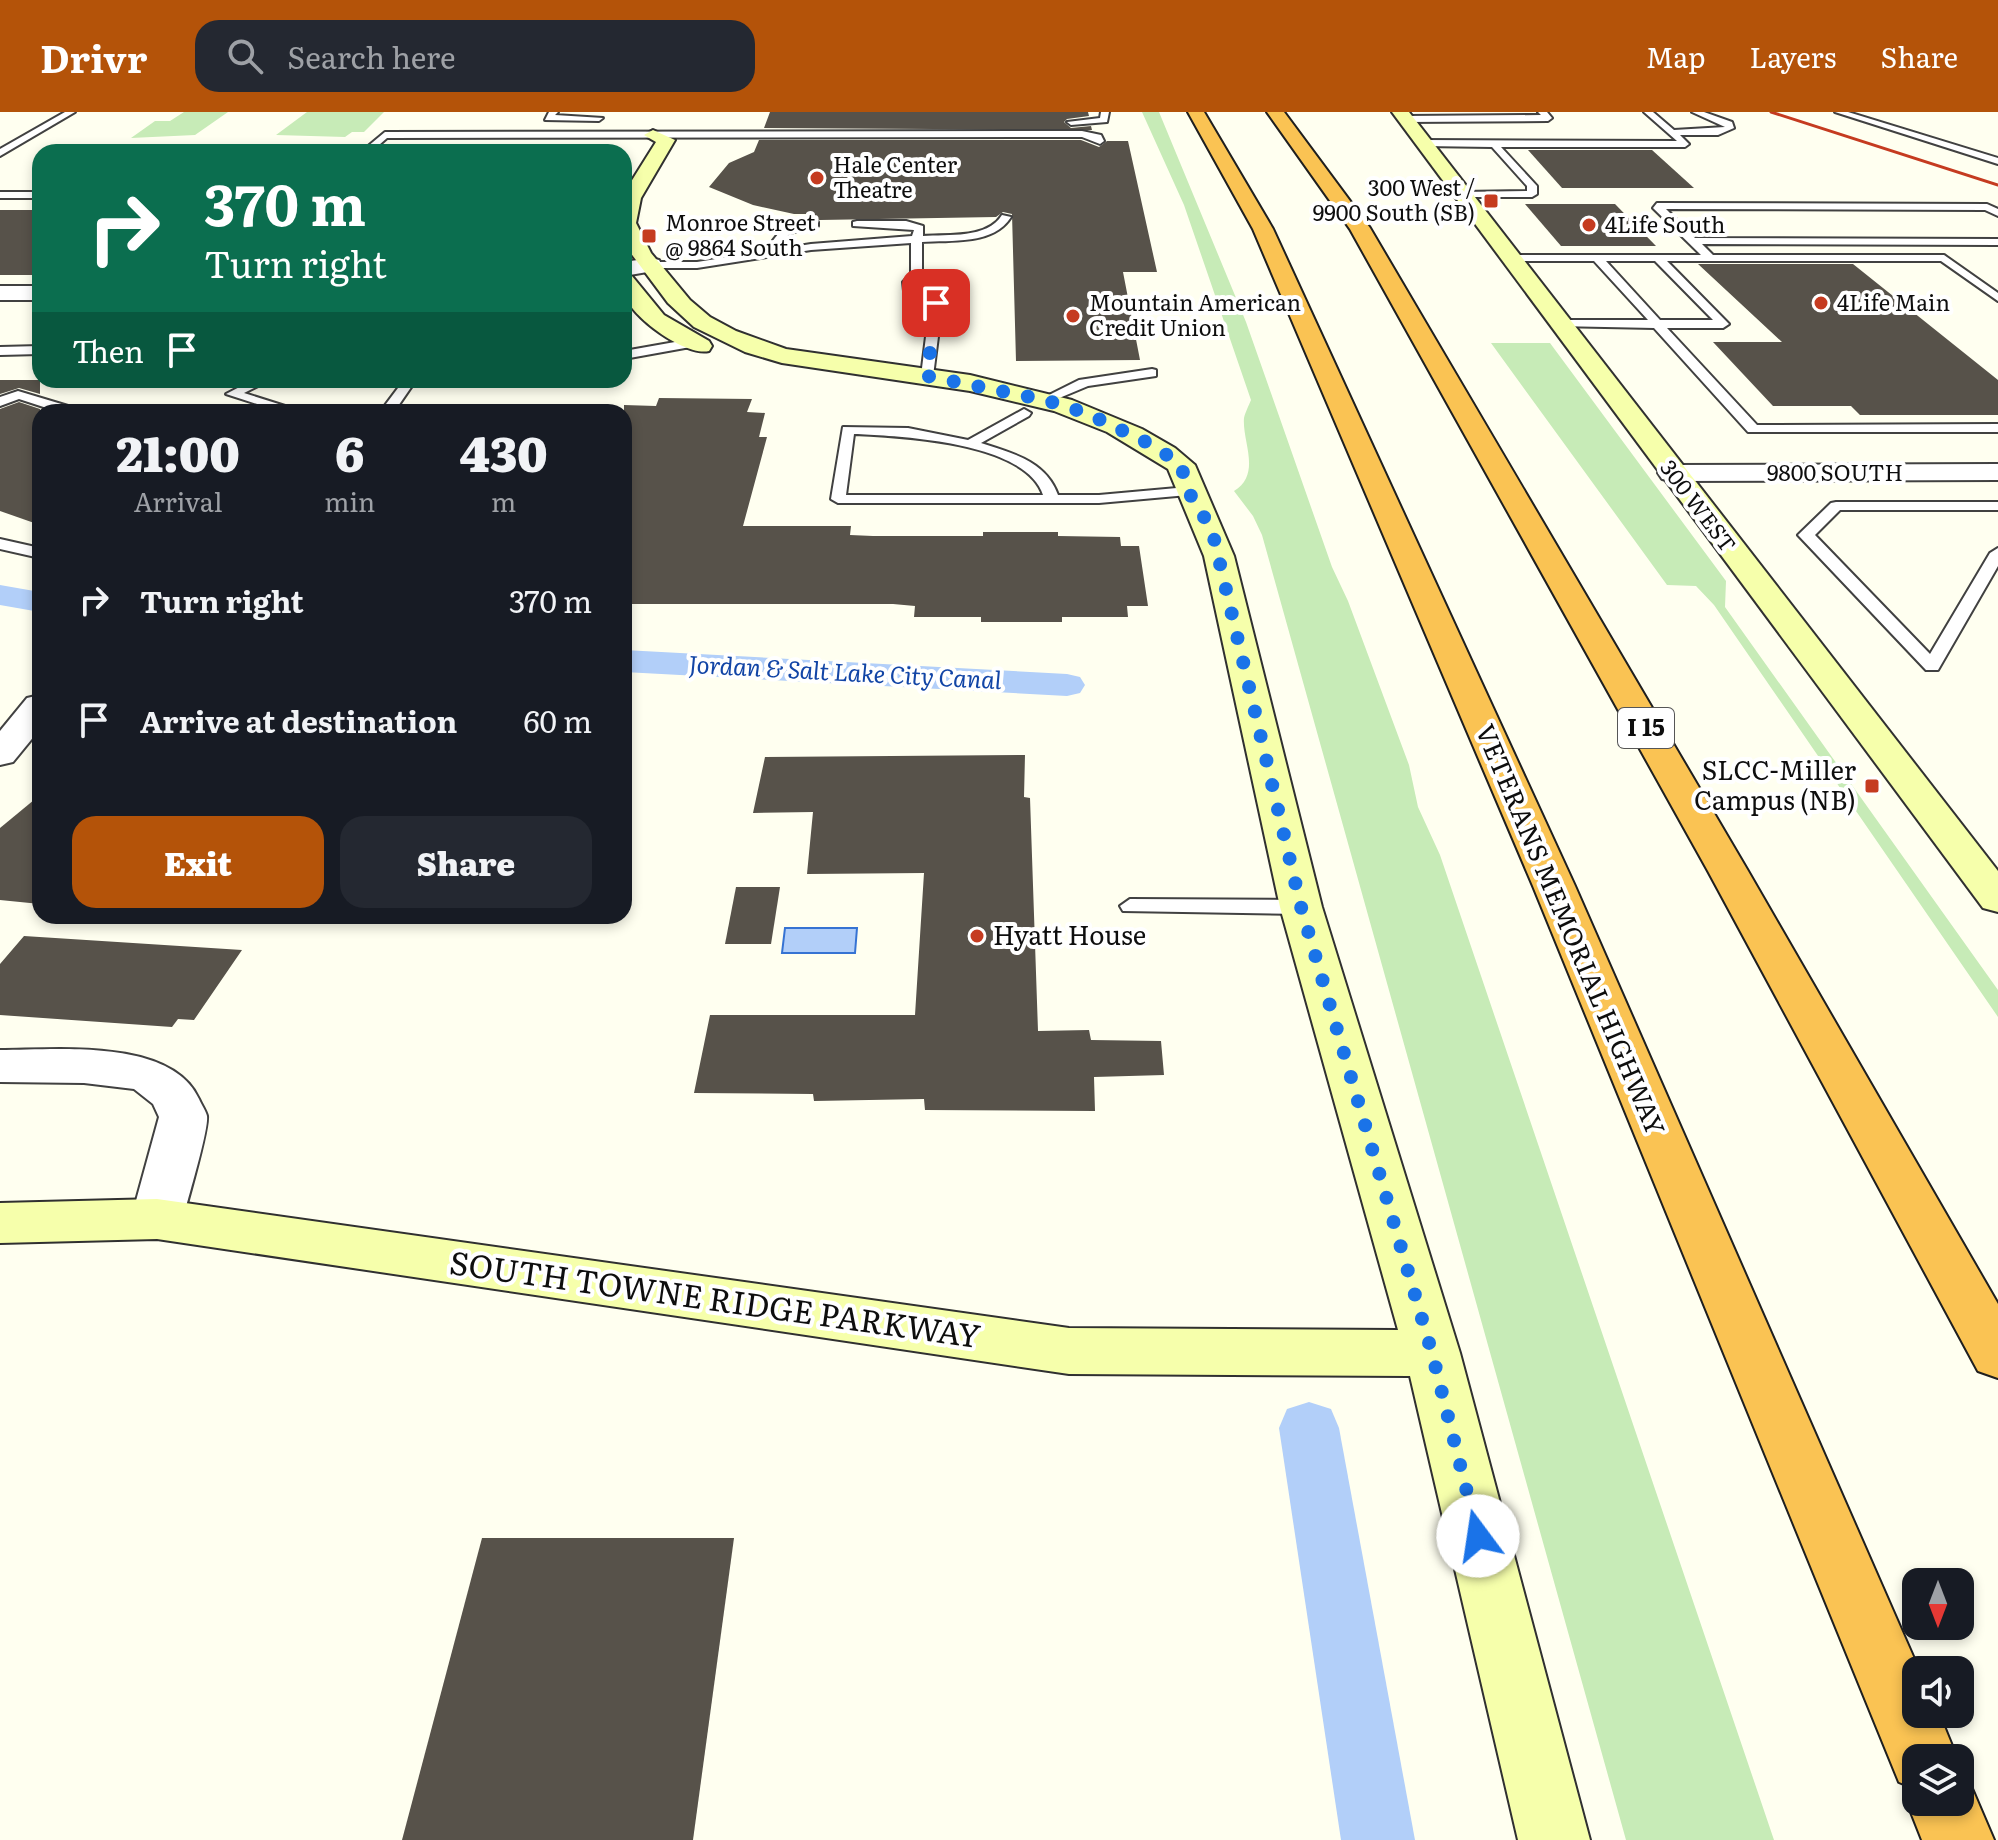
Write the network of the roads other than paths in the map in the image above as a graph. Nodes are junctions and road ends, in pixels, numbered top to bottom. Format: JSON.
{"nodes":[{"id":1,"x":71,"y":112,"type":"edge"},
{"id":2,"x":554,"y":112,"type":"edge"},
{"id":3,"x":667,"y":112,"type":"edge"},
{"id":4,"x":1105,"y":112,"type":"edge"},
{"id":5,"x":1196,"y":112,"type":"edge"},
{"id":6,"x":1275,"y":112,"type":"edge"},
{"id":7,"x":1648,"y":112,"type":"edge"},
{"id":8,"x":1696,"y":112,"type":"edge"},
{"id":9,"x":1839,"y":112,"type":"edge"},
{"id":10,"x":601,"y":115,"type":"edge"},
{"id":11,"x":1402,"y":115,"type":"edge"},
{"id":12,"x":1548,"y":118,"type":"edge"},
{"id":13,"x":726,"y":122,"type":"dead end"},
{"id":14,"x":1067,"y":122,"type":"dead end"},
{"id":15,"x":1673,"y":133,"type":"junction"},
{"id":16,"x":720,"y":134,"type":"junction"},
{"id":17,"x":586,"y":135,"type":"junction"},
{"id":18,"x":653,"y":135,"type":"junction"},
{"id":19,"x":1100,"y":141,"type":"dead end"},
{"id":20,"x":1423,"y":143,"type":"junction"},
{"id":21,"x":375,"y":144,"type":"edge"},
{"id":22,"x":580,"y":144,"type":"edge"},
{"id":23,"x":1494,"y":144,"type":"junction"},
{"id":24,"x":632,"y":149,"type":"edge"},
{"id":25,"x":0,"y":153,"type":"edge"},
{"id":26,"x":1998,"y":161,"type":"edge"},
{"id":27,"x":0,"y":195,"type":"edge"},
{"id":28,"x":32,"y":195,"type":"edge"},
{"id":29,"x":1462,"y":195,"type":"junction"},
{"id":30,"x":632,"y":204,"type":"edge"},
{"id":31,"x":1873,"y":206,"type":"junction"},
{"id":32,"x":1998,"y":213,"type":"edge"},
{"id":33,"x":1885,"y":215,"type":"dead end"},
{"id":34,"x":1006,"y":217,"type":"dead end"},
{"id":35,"x":814,"y":224,"type":"dead end"},
{"id":36,"x":857,"y":224,"type":"dead end"},
{"id":37,"x":1910,"y":233,"type":"dead end"},
{"id":38,"x":632,"y":240,"type":"edge"},
{"id":39,"x":918,"y":240,"type":"junction"},
{"id":40,"x":1693,"y":241,"type":"junction"},
{"id":41,"x":780,"y":242,"type":"junction"},
{"id":42,"x":1922,"y":242,"type":"junction"},
{"id":43,"x":1998,"y":242,"type":"edge"},
{"id":44,"x":793,"y":250,"type":"junction"},
{"id":45,"x":1509,"y":258,"type":"junction"},
{"id":46,"x":1658,"y":258,"type":"junction"},
{"id":47,"x":1710,"y":258,"type":"junction"},
{"id":48,"x":1944,"y":258,"type":"junction"},
{"id":49,"x":1598,"y":259,"type":"junction"},
{"id":50,"x":651,"y":265,"type":"junction"},
{"id":51,"x":632,"y":268,"type":"edge"},
{"id":52,"x":917,"y":273,"type":"junction"},
{"id":53,"x":632,"y":291,"type":"edge"},
{"id":54,"x":0,"y":293,"type":"edge"},
{"id":55,"x":32,"y":293,"type":"edge"},
{"id":56,"x":1998,"y":298,"type":"edge"},
{"id":57,"x":936,"y":303,"type":"junction"},
{"id":58,"x":1560,"y":324,"type":"junction"},
{"id":59,"x":1659,"y":325,"type":"junction"},
{"id":60,"x":692,"y":343,"type":"junction"},
{"id":61,"x":32,"y":350,"type":"edge"},
{"id":62,"x":0,"y":351,"type":"edge"},
{"id":63,"x":632,"y":354,"type":"edge"},
{"id":64,"x":1152,"y":373,"type":"dead end"},
{"id":65,"x":927,"y":376,"type":"junction"},
{"id":66,"x":246,"y":388,"type":"edge"},
{"id":67,"x":0,"y":402,"type":"edge"},
{"id":68,"x":47,"y":404,"type":"edge"},
{"id":69,"x":268,"y":404,"type":"edge"},
{"id":70,"x":1034,"y":406,"type":"junction"},
{"id":71,"x":1998,"y":428,"type":"edge"},
{"id":72,"x":970,"y":444,"type":"junction"},
{"id":73,"x":1998,"y":472,"type":"edge"},
{"id":74,"x":1672,"y":473,"type":"junction"},
{"id":75,"x":1188,"y":491,"type":"junction"},
{"id":76,"x":1052,"y":499,"type":"junction"},
{"id":77,"x":1998,"y":506,"type":"edge"},
{"id":78,"x":0,"y":544,"type":"edge"},
{"id":79,"x":32,"y":551,"type":"edge"},
{"id":80,"x":1998,"y":553,"type":"edge"},
{"id":81,"x":1998,"y":899,"type":"edge"},
{"id":82,"x":1130,"y":906,"type":"dead end"},
{"id":83,"x":1301,"y":907,"type":"junction"},
{"id":84,"x":0,"y":1066,"type":"edge"},
{"id":85,"x":157,"y":1219,"type":"junction"},
{"id":86,"x":0,"y":1223,"type":"edge"},
{"id":87,"x":1432,"y":1353,"type":"junction"},
{"id":88,"x":1998,"y":1355,"type":"edge"},
{"id":89,"x":1917,"y":1744,"type":"edge"},
{"id":90,"x":1948,"y":1816,"type":"edge"},
{"id":91,"x":1554,"y":1840,"type":"edge"},
{"id":92,"x":1958,"y":1840,"type":"edge"}],
"edges":[{"from":1,"to":25,"type":"lane"},
{"from":2,"to":10,"type":"lane"},
{"from":3,"to":18,"type":"street"},
{"from":4,"to":14,"type":"lane"},
{"from":5,"to":89,"type":"highway","name":"VETERANS MEMORIAL HIGHWAY"},
{"from":6,"to":88,"type":"highway","number":"I 15"},
{"from":7,"to":15,"type":"lane"},
{"from":8,"to":15,"type":"lane"},
{"from":9,"to":26,"type":"lane"},
{"from":10,"to":17,"type":"lane"},
{"from":11,"to":12,"type":"lane"},
{"from":11,"to":20,"type":"street","name":"300 WEST"},
{"from":13,"to":16,"type":"lane"},
{"from":15,"to":23,"type":"lane"},
{"from":16,"to":18,"type":"lane"},
{"from":16,"to":19,"type":"lane"},
{"from":17,"to":18,"type":"lane"},
{"from":17,"to":21,"type":"lane"},
{"from":17,"to":22,"type":"lane"},
{"from":18,"to":24,"type":"street"},
{"from":18,"to":30,"type":"street"},
{"from":20,"to":23,"type":"lane"},
{"from":20,"to":29,"type":"street","name":"300 WEST"},
{"from":23,"to":29,"type":"lane"},
{"from":27,"to":28,"type":"lane"},
{"from":29,"to":45,"type":"street","name":"300 WEST"},
{"from":31,"to":32,"type":"lane"},
{"from":31,"to":33,"type":"lane"},
{"from":31,"to":40,"type":"lane"},
{"from":34,"to":39,"type":"lane"},
{"from":35,"to":41,"type":"lane"},
{"from":36,"to":39,"type":"lane"},
{"from":37,"to":42,"type":"lane"},
{"from":38,"to":50,"type":"street"},
{"from":39,"to":41,"type":"lane"},
{"from":39,"to":44,"type":"lane"},
{"from":39,"to":52,"type":"lane"},
{"from":40,"to":42,"type":"lane"},
{"from":40,"to":47,"type":"lane"},
{"from":41,"to":44,"type":"lane"},
{"from":41,"to":50,"type":"lane"},
{"from":42,"to":43,"type":"lane"},
{"from":42,"to":48,"type":"lane"},
{"from":44,"to":50,"type":"lane"},
{"from":45,"to":49,"type":"lane"},
{"from":45,"to":58,"type":"street","name":"300 WEST"},
{"from":46,"to":47,"type":"lane"},
{"from":46,"to":49,"type":"lane"},
{"from":46,"to":59,"type":"lane"},
{"from":47,"to":48,"type":"lane"},
{"from":48,"to":56,"type":"lane"},
{"from":49,"to":59,"type":"lane"},
{"from":50,"to":51,"type":"street"},
{"from":50,"to":65,"type":"street"},
{"from":52,"to":57,"type":"lane"},
{"from":52,"to":57,"type":"lane"},
{"from":53,"to":60,"type":"street"},
{"from":54,"to":55,"type":"street"},
{"from":57,"to":65,"type":"lane"},
{"from":58,"to":59,"type":"lane"},
{"from":58,"to":74,"type":"street","name":"300 WEST"},
{"from":59,"to":71,"type":"lane"},
{"from":60,"to":63,"type":"lane"},
{"from":60,"to":70,"type":"street"},
{"from":61,"to":62,"type":"lane"},
{"from":64,"to":70,"type":"lane"},
{"from":65,"to":70,"type":"street"},
{"from":66,"to":69,"type":"lane"},
{"from":67,"to":68,"type":"lane"},
{"from":70,"to":72,"type":"lane"},
{"from":70,"to":75,"type":"street"},
{"from":70,"to":75,"type":"street"},
{"from":72,"to":76,"type":"lane"},
{"from":72,"to":76,"type":"lane"},
{"from":73,"to":74,"type":"street","name":"9800 SOUTH"},
{"from":74,"to":81,"type":"street","name":"300 WEST"},
{"from":75,"to":76,"type":"lane"},
{"from":75,"to":83,"type":"street"},
{"from":77,"to":80,"type":"lane"},
{"from":78,"to":79,"type":"lane"},
{"from":82,"to":83,"type":"lane"},
{"from":83,"to":87,"type":"street"},
{"from":84,"to":85,"type":"street"},
{"from":85,"to":86,"type":"street","name":"SOUTH TOWNE RIDGE PARKWAY"},
{"from":85,"to":87,"type":"street","name":"SOUTH TOWNE RIDGE PARKWAY"},
{"from":87,"to":91,"type":"street"},
{"from":90,"to":92,"type":"highway"}]}
